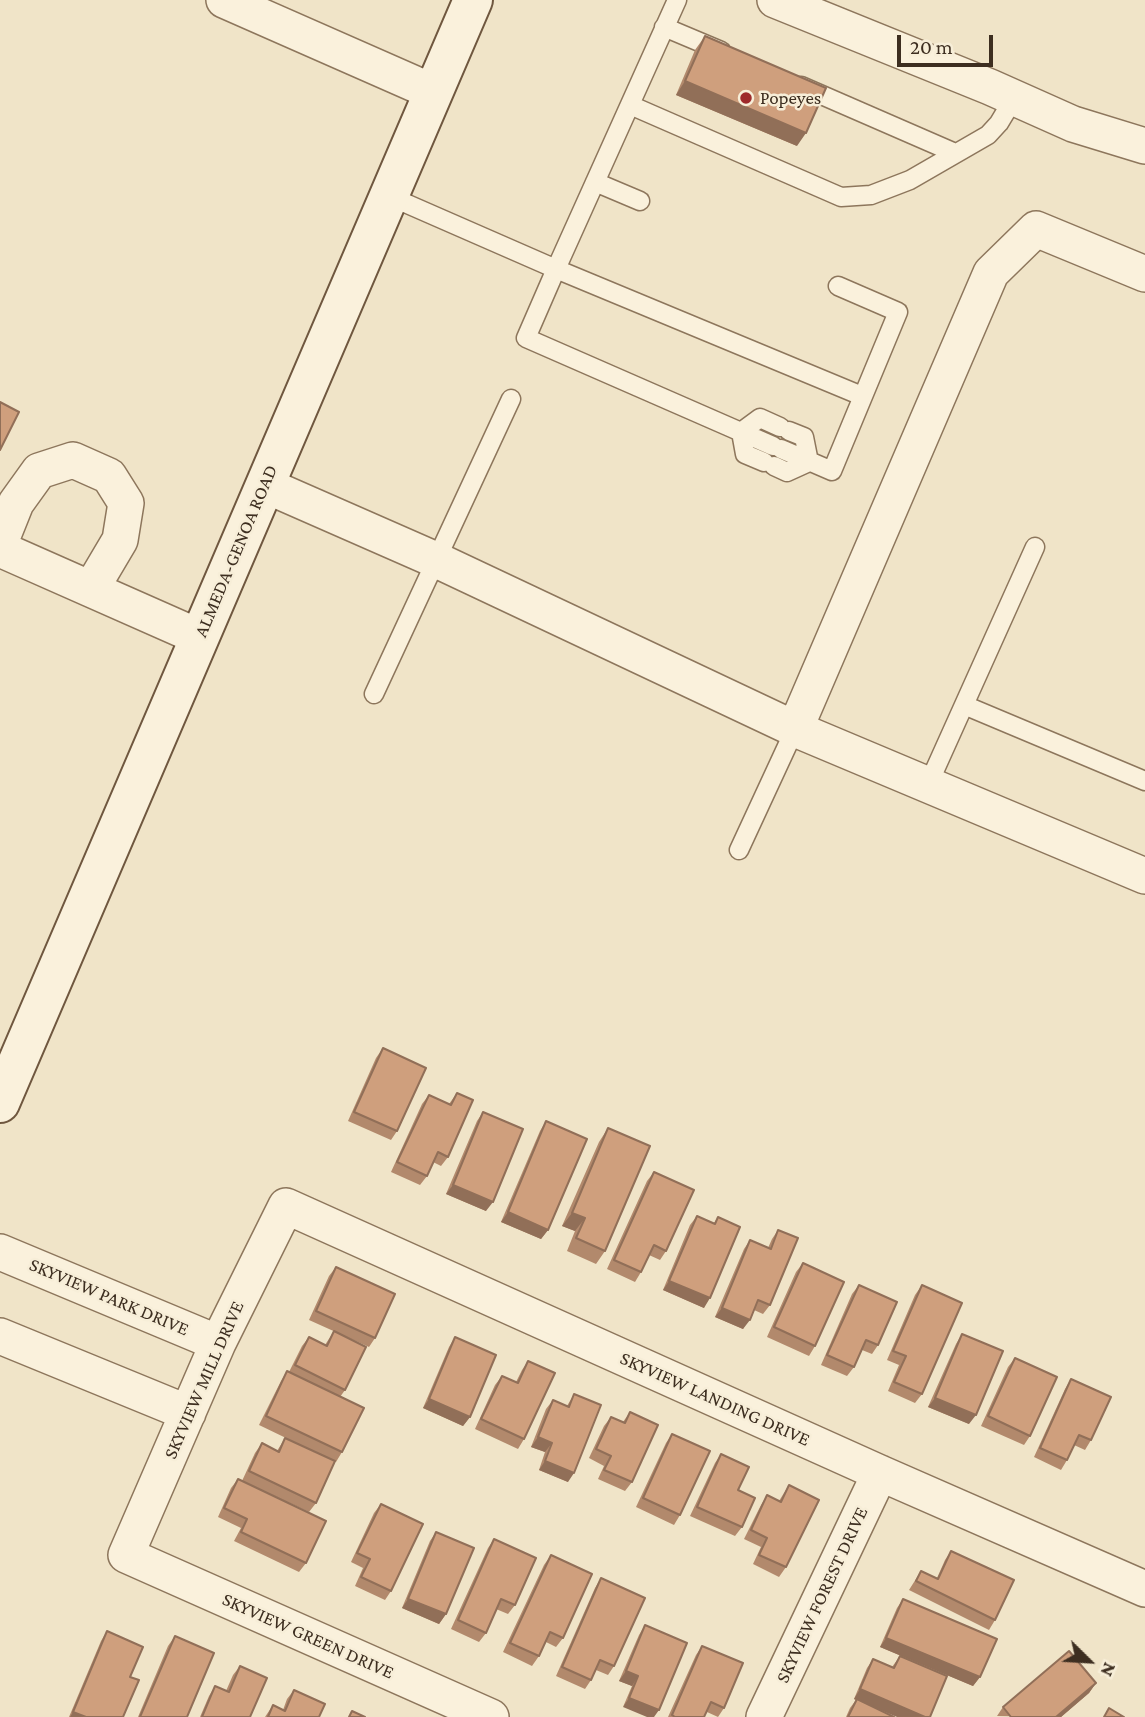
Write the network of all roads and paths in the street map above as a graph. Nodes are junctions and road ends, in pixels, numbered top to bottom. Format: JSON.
{"nodes":[{"id":1,"x":224,"y":0,"type":"edge"},
{"id":2,"x":473,"y":0,"type":"edge"},
{"id":3,"x":677,"y":0,"type":"edge"},
{"id":4,"x":775,"y":0,"type":"edge"},
{"id":5,"x":664,"y":27,"type":"junction"},
{"id":6,"x":741,"y":60,"type":"edge"},
{"id":7,"x":779,"y":76,"type":"edge"},
{"id":8,"x":433,"y":92,"type":"junction"},
{"id":9,"x":1014,"y":98,"type":"junction"},
{"id":10,"x":630,"y":105,"type":"junction"},
{"id":11,"x":1145,"y":146,"type":"edge"},
{"id":12,"x":955,"y":153,"type":"junction"},
{"id":13,"x":595,"y":182,"type":"junction"},
{"id":14,"x":389,"y":195,"type":"junction"},
{"id":15,"x":640,"y":201,"type":"dead end"},
{"id":16,"x":556,"y":269,"type":"junction"},
{"id":17,"x":1145,"y":274,"type":"edge"},
{"id":18,"x":838,"y":286,"type":"dead end"},
{"id":19,"x":862,"y":396,"type":"junction"},
{"id":20,"x":511,"y":399,"type":"dead end"},
{"id":21,"x":741,"y":432,"type":"junction"},
{"id":22,"x":809,"y":462,"type":"junction"},
{"id":23,"x":265,"y":485,"type":"junction"},
{"id":24,"x":0,"y":542,"type":"edge"},
{"id":25,"x":1035,"y":547,"type":"dead end"},
{"id":26,"x":0,"y":549,"type":"edge"},
{"id":27,"x":438,"y":561,"type":"junction"},
{"id":28,"x":91,"y":589,"type":"junction"},
{"id":29,"x":200,"y":638,"type":"junction"},
{"id":30,"x":374,"y":694,"type":"dead end"},
{"id":31,"x":964,"y":705,"type":"junction"},
{"id":32,"x":795,"y":729,"type":"junction"},
{"id":33,"x":1145,"y":781,"type":"edge"},
{"id":34,"x":928,"y":785,"type":"junction"},
{"id":35,"x":739,"y":850,"type":"dead end"},
{"id":36,"x":1145,"y":876,"type":"edge"},
{"id":37,"x":0,"y":1103,"type":"edge"},
{"id":38,"x":286,"y":1206,"type":"joint"},
{"id":39,"x":0,"y":1252,"type":"edge"},
{"id":40,"x":0,"y":1336,"type":"edge"},
{"id":41,"x":218,"y":1343,"type":"junction"},
{"id":42,"x":188,"y":1413,"type":"junction"},
{"id":43,"x":880,"y":1473,"type":"junction"},
{"id":44,"x":125,"y":1555,"type":"joint"},
{"id":45,"x":1145,"y":1589,"type":"edge"},
{"id":46,"x":491,"y":1717,"type":"edge"},
{"id":47,"x":764,"y":1717,"type":"edge"}],
"edges":[{"from":1,"to":8,"type":"street"},
{"from":2,"to":8,"type":"main road","name":"ALMEDA-GENOA ROAD"},
{"from":3,"to":5,"type":"lane"},
{"from":4,"to":9,"type":"street"},
{"from":5,"to":6,"type":"lane"},
{"from":5,"to":10,"type":"lane"},
{"from":7,"to":12,"type":"lane"},
{"from":8,"to":14,"type":"main road","name":"ALMEDA-GENOA ROAD"},
{"from":9,"to":11,"type":"street"},
{"from":9,"to":12,"type":"lane"},
{"from":10,"to":12,"type":"lane"},
{"from":10,"to":13,"type":"lane"},
{"from":13,"to":15,"type":"lane"},
{"from":13,"to":16,"type":"lane"},
{"from":14,"to":16,"type":"lane"},
{"from":14,"to":23,"type":"main road","name":"ALMEDA-GENOA ROAD"},
{"from":16,"to":19,"type":"lane"},
{"from":16,"to":21,"type":"lane"},
{"from":17,"to":32,"type":"street"},
{"from":18,"to":19,"type":"lane"},
{"from":19,"to":22,"type":"lane"},
{"from":20,"to":27,"type":"lane"},
{"from":21,"to":22,"type":"lane"},
{"from":21,"to":22,"type":"lane"},
{"from":23,"to":27,"type":"street"},
{"from":23,"to":29,"type":"main road","name":"ALMEDA-GENOA ROAD"},
{"from":24,"to":28,"type":"street"},
{"from":25,"to":31,"type":"lane"},
{"from":26,"to":28,"type":"street"},
{"from":27,"to":30,"type":"lane"},
{"from":27,"to":32,"type":"street"},
{"from":28,"to":29,"type":"street"},
{"from":29,"to":37,"type":"main road","name":"ALMEDA-GENOA ROAD"},
{"from":31,"to":33,"type":"lane"},
{"from":31,"to":34,"type":"lane"},
{"from":32,"to":34,"type":"street"},
{"from":32,"to":35,"type":"lane"},
{"from":34,"to":36,"type":"street"},
{"from":38,"to":41,"type":"street","name":"SKYVIEW MILL DRIVE"},
{"from":38,"to":43,"type":"street","name":"SKYVIEW LANDING DRIVE"},
{"from":39,"to":41,"type":"street","name":"SKYVIEW PARK DRIVE"},
{"from":40,"to":42,"type":"street"},
{"from":41,"to":42,"type":"street","name":"SKYVIEW MILL DRIVE"},
{"from":42,"to":44,"type":"street","name":"SKYVIEW MILL DRIVE"},
{"from":43,"to":45,"type":"street","name":"SKYVIEW LANDING DRIVE"},
{"from":43,"to":47,"type":"street","name":"SKYVIEW FOREST DRIVE"},
{"from":44,"to":46,"type":"street","name":"SKYVIEW GREEN DRIVE"}]}
